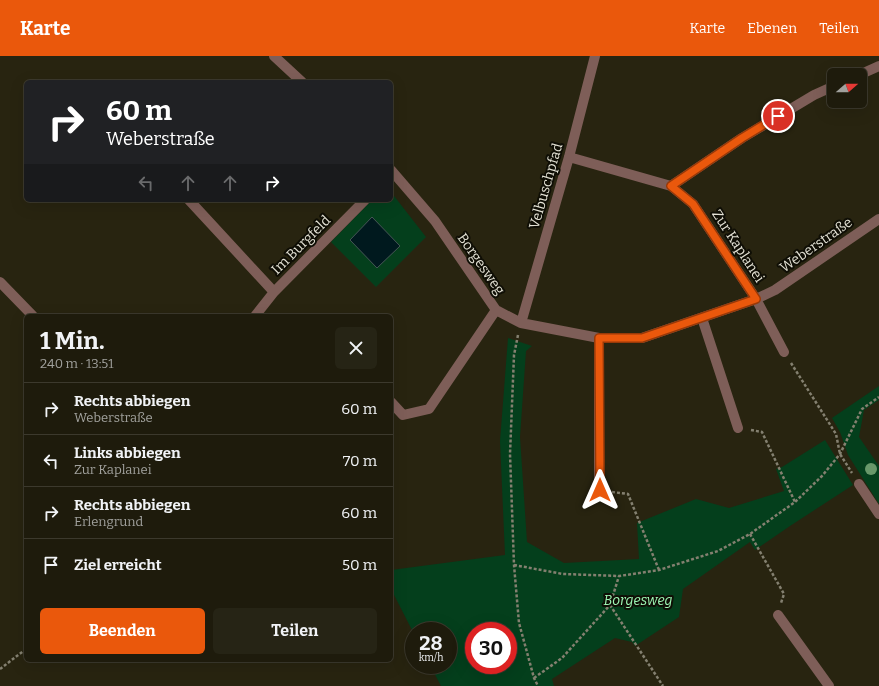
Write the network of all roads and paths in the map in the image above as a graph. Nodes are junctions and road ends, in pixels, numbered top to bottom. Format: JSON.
{"nodes":[{"id":1,"x":274,"y":56,"type":"edge"},
{"id":2,"x":594,"y":56,"type":"edge"},
{"id":3,"x":879,"y":66,"type":"edge"},
{"id":4,"x":867,"y":71,"type":"edge"},
{"id":5,"x":300,"y":80,"type":"edge"},
{"id":6,"x":827,"y":89,"type":"edge"},
{"id":7,"x":569,"y":157,"type":"junction"},
{"id":8,"x":393,"y":173,"type":"edge"},
{"id":9,"x":671,"y":186,"type":"junction"},
{"id":10,"x":191,"y":202,"type":"edge"},
{"id":11,"x":363,"y":202,"type":"edge"},
{"id":12,"x":879,"y":219,"type":"edge"},
{"id":13,"x":0,"y":282,"type":"edge"},
{"id":14,"x":274,"y":292,"type":"junction"},
{"id":15,"x":756,"y":299,"type":"junction"},
{"id":16,"x":496,"y":310,"type":"junction"},
{"id":17,"x":31,"y":314,"type":"edge"},
{"id":18,"x":257,"y":314,"type":"edge"},
{"id":19,"x":702,"y":318,"type":"junction"},
{"id":20,"x":521,"y":323,"type":"junction"},
{"id":21,"x":599,"y":338,"type":"junction"},
{"id":22,"x":784,"y":352,"type":"joint"},
{"id":23,"x":879,"y":397,"type":"edge"},
{"id":24,"x":393,"y":404,"type":"edge"},
{"id":25,"x":738,"y":428,"type":"joint"},
{"id":26,"x":840,"y":454,"type":"junction"},
{"id":27,"x":859,"y":484,"type":"joint"},
{"id":28,"x":600,"y":490,"type":"joint"},
{"id":29,"x":795,"y":502,"type":"junction"},
{"id":30,"x":879,"y":514,"type":"edge"},
{"id":31,"x":750,"y":534,"type":"junction"},
{"id":32,"x":514,"y":565,"type":"junction"},
{"id":33,"x":659,"y":570,"type":"junction"},
{"id":34,"x":619,"y":576,"type":"junction"},
{"id":35,"x":610,"y":605,"type":"junction"},
{"id":36,"x":778,"y":616,"type":"joint"},
{"id":37,"x":24,"y":651,"type":"edge"},
{"id":38,"x":0,"y":669,"type":"edge"},
{"id":39,"x":534,"y":678,"type":"junction"},
{"id":40,"x":538,"y":686,"type":"edge"},
{"id":41,"x":663,"y":686,"type":"edge"},
{"id":42,"x":829,"y":686,"type":"edge"}],
"edges":[{"from":1,"to":5,"type":"street"},
{"from":2,"to":7,"type":"street","name":"Velbuschpfad"},
{"from":3,"to":4,"type":"street"},
{"from":6,"to":9,"type":"street"},
{"from":7,"to":9,"type":"street","name":"Zur Kaplanei"},
{"from":7,"to":20,"type":"street","name":"Velbuschpfad"},
{"from":8,"to":16,"type":"street","name":"Borgesweg"},
{"from":9,"to":15,"type":"street","name":"Zur Kaplanei"},
{"from":10,"to":14,"type":"street","name":"Im Burgfeld"},
{"from":11,"to":14,"type":"street","name":"Im Burgfeld"},
{"from":12,"to":15,"type":"street","name":"Weberstraße"},
{"from":13,"to":17,"type":"street"},
{"from":14,"to":18,"type":"street","name":"Im Burgfeld"},
{"from":15,"to":19,"type":"street","name":"Weberstraße"},
{"from":15,"to":22,"type":"street","name":"Zur Kaplanei"},
{"from":16,"to":20,"type":"street","name":"Borgesweg"},
{"from":16,"to":24,"type":"street"},
{"from":19,"to":21,"type":"street","name":"Weberstraße"},
{"from":19,"to":25,"type":"street"},
{"from":20,"to":21,"type":"street","name":"Weberstraße"},
{"from":20,"to":32,"type":"path"},
{"from":21,"to":28,"type":"street"},
{"from":22,"to":26,"type":"path"},
{"from":23,"to":26,"type":"path"},
{"from":25,"to":29,"type":"path"},
{"from":26,"to":27,"type":"path"},
{"from":26,"to":29,"type":"path"},
{"from":27,"to":30,"type":"street"},
{"from":28,"to":33,"type":"path"},
{"from":29,"to":31,"type":"path"},
{"from":31,"to":33,"type":"path"},
{"from":31,"to":36,"type":"path"},
{"from":32,"to":34,"type":"path"},
{"from":32,"to":39,"type":"path"},
{"from":33,"to":34,"type":"path"},
{"from":34,"to":35,"type":"path"},
{"from":35,"to":39,"type":"path"},
{"from":35,"to":41,"type":"path"},
{"from":36,"to":42,"type":"street"},
{"from":37,"to":38,"type":"path"},
{"from":39,"to":40,"type":"path"}]}
